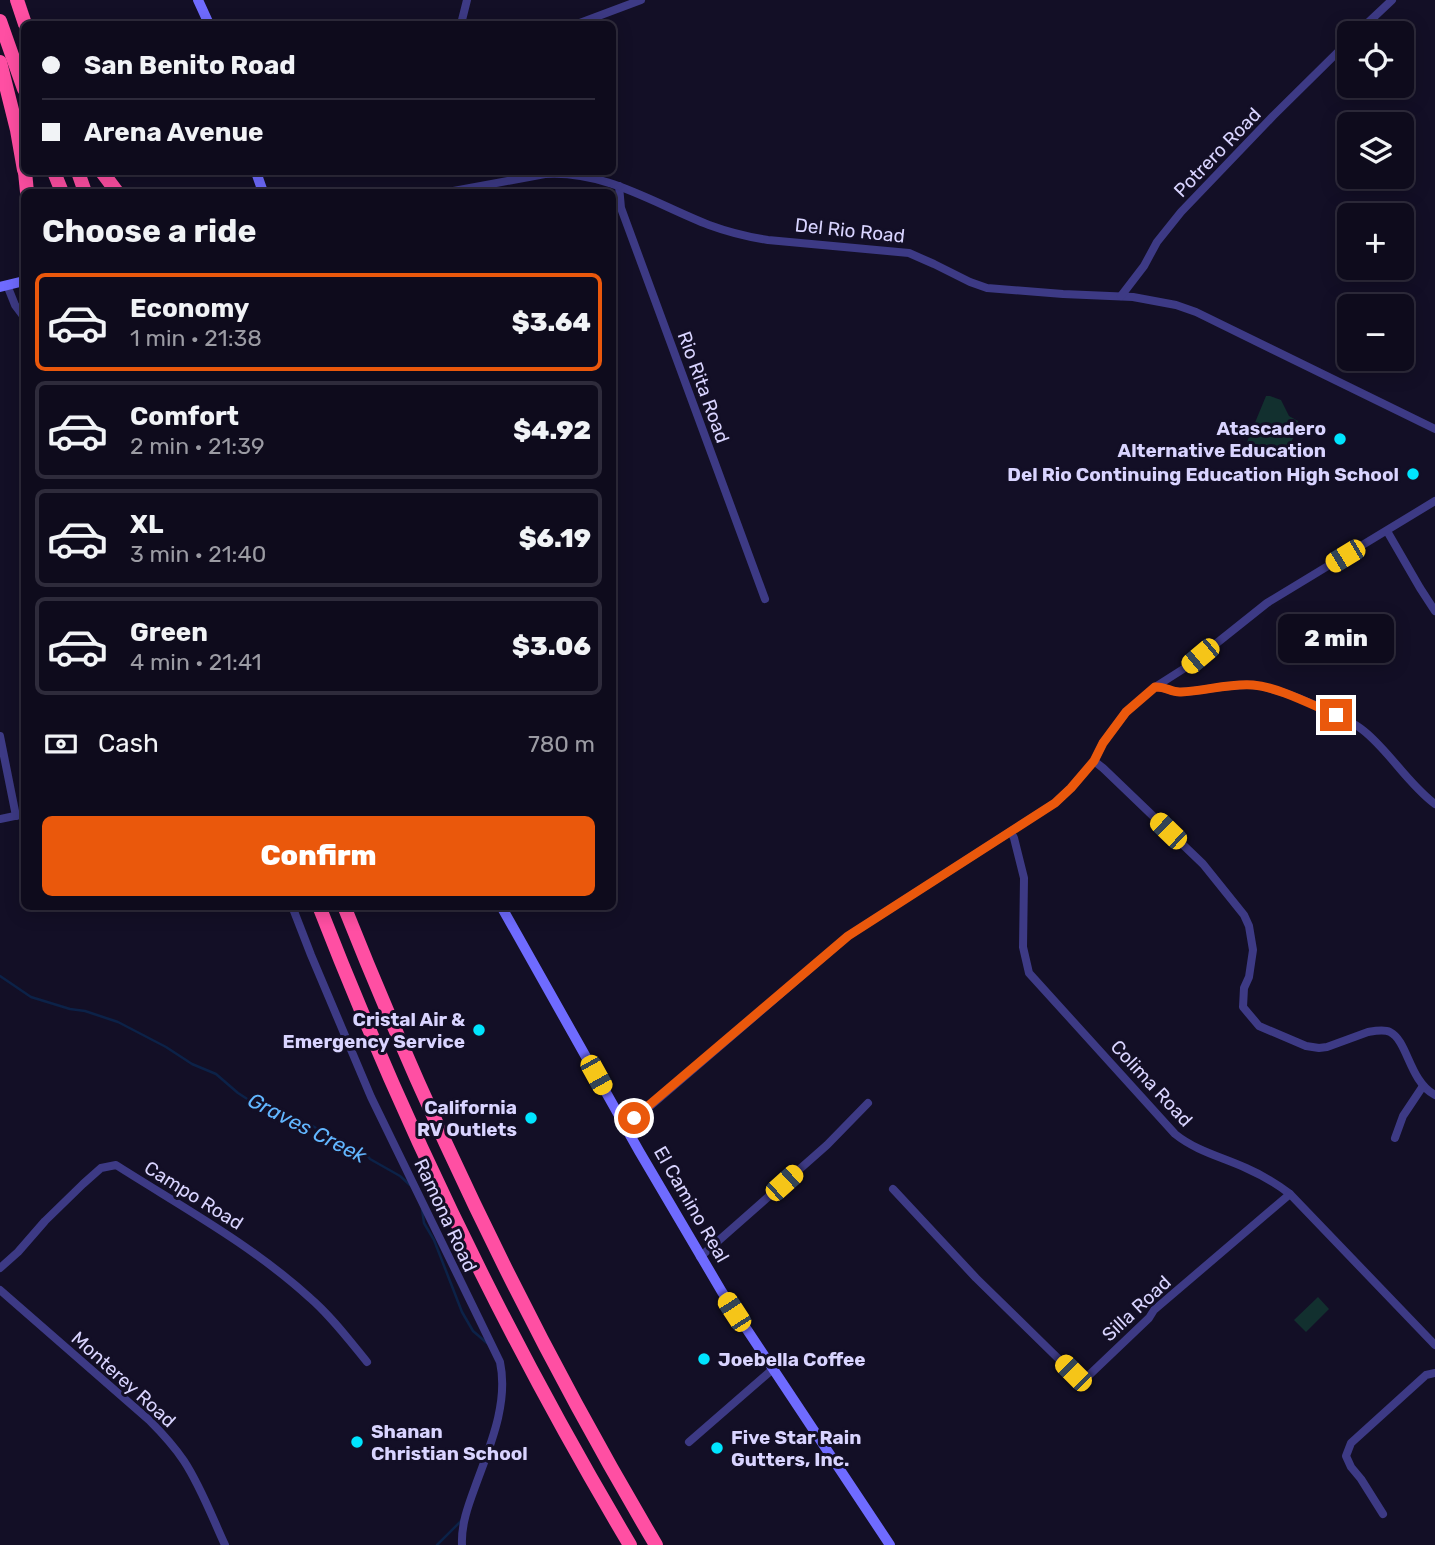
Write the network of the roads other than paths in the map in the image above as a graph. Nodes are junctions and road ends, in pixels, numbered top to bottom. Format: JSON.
{"nodes":[{"id":1,"x":17,"y":0,"type":"edge"},
{"id":2,"x":198,"y":0,"type":"edge"},
{"id":3,"x":467,"y":0,"type":"edge"},
{"id":4,"x":641,"y":0,"type":"edge"},
{"id":5,"x":1392,"y":0,"type":"edge"},
{"id":6,"x":0,"y":21,"type":"edge"},
{"id":7,"x":24,"y":21,"type":"edge"},
{"id":8,"x":208,"y":21,"type":"edge"},
{"id":9,"x":462,"y":21,"type":"edge"},
{"id":10,"x":585,"y":21,"type":"edge"},
{"id":11,"x":1370,"y":21,"type":"edge"},
{"id":12,"x":1337,"y":53,"type":"edge"},
{"id":13,"x":0,"y":62,"type":"edge"},
{"id":14,"x":21,"y":80,"type":"edge"},
{"id":15,"x":21,"y":150,"type":"edge"},
{"id":16,"x":535,"y":175,"type":"edge"},
{"id":17,"x":584,"y":175,"type":"edge"},
{"id":18,"x":619,"y":186,"type":"junction"},
{"id":19,"x":463,"y":189,"type":"edge"},
{"id":20,"x":21,"y":282,"type":"edge"},
{"id":21,"x":4,"y":286,"type":"edge"},
{"id":22,"x":1121,"y":296,"type":"junction"},
{"id":23,"x":21,"y":313,"type":"edge"},
{"id":24,"x":1435,"y":429,"type":"edge"},
{"id":25,"x":1435,"y":501,"type":"edge"},
{"id":26,"x":1387,"y":531,"type":"junction"},
{"id":27,"x":765,"y":599,"type":"dead end"},
{"id":28,"x":1435,"y":611,"type":"edge"},
{"id":29,"x":1155,"y":687,"type":"junction"},
{"id":30,"x":0,"y":736,"type":"edge"},
{"id":31,"x":1094,"y":761,"type":"junction"},
{"id":32,"x":1435,"y":804,"type":"edge"},
{"id":33,"x":20,"y":815,"type":"edge"},
{"id":34,"x":0,"y":819,"type":"edge"},
{"id":35,"x":1011,"y":832,"type":"junction"},
{"id":36,"x":294,"y":910,"type":"edge"},
{"id":37,"x":321,"y":910,"type":"edge"},
{"id":38,"x":346,"y":910,"type":"edge"},
{"id":39,"x":503,"y":910,"type":"edge"},
{"id":40,"x":1423,"y":1086,"type":"junction"},
{"id":41,"x":1435,"y":1095,"type":"edge"},
{"id":42,"x":868,"y":1103,"type":"dead end"},
{"id":43,"x":626,"y":1126,"type":"junction"},
{"id":44,"x":1395,"y":1138,"type":"dead end"},
{"id":45,"x":893,"y":1189,"type":"dead end"},
{"id":46,"x":1290,"y":1194,"type":"junction"},
{"id":47,"x":700,"y":1257,"type":"junction"},
{"id":48,"x":0,"y":1268,"type":"edge"},
{"id":49,"x":0,"y":1290,"type":"edge"},
{"id":50,"x":1435,"y":1345,"type":"edge"},
{"id":51,"x":366,"y":1362,"type":"dead end"},
{"id":52,"x":772,"y":1369,"type":"junction"},
{"id":53,"x":1435,"y":1373,"type":"edge"},
{"id":54,"x":689,"y":1442,"type":"dead end"},
{"id":55,"x":1383,"y":1514,"type":"dead end"},
{"id":56,"x":225,"y":1545,"type":"edge"},
{"id":57,"x":462,"y":1545,"type":"edge"},
{"id":58,"x":630,"y":1545,"type":"edge"},
{"id":59,"x":656,"y":1545,"type":"edge"},
{"id":60,"x":890,"y":1545,"type":"edge"}],
"edges":[{"from":1,"to":7,"type":"highway"},
{"from":2,"to":8,"type":"main road"},
{"from":3,"to":9,"type":"street"},
{"from":4,"to":10,"type":"street"},
{"from":5,"to":11,"type":"street"},
{"from":6,"to":14,"type":"highway"},
{"from":12,"to":22,"type":"street","name":"Potrero Road"},
{"from":13,"to":15,"type":"highway"},
{"from":16,"to":19,"type":"street","name":"Del Rio Road"},
{"from":17,"to":18,"type":"street","name":"Del Rio Road"},
{"from":18,"to":22,"type":"street","name":"Del Rio Road"},
{"from":18,"to":27,"type":"street","name":"Rio Rita Road"},
{"from":20,"to":21,"type":"main road"},
{"from":21,"to":23,"type":"street"},
{"from":22,"to":24,"type":"street","name":"Del Rio Road"},
{"from":25,"to":26,"type":"street"},
{"from":26,"to":28,"type":"street"},
{"from":26,"to":29,"type":"street"},
{"from":29,"to":31,"type":"street"},
{"from":29,"to":32,"type":"street"},
{"from":30,"to":33,"type":"street"},
{"from":31,"to":35,"type":"street"},
{"from":31,"to":40,"type":"street"},
{"from":33,"to":34,"type":"street"},
{"from":35,"to":43,"type":"street"},
{"from":35,"to":46,"type":"street","name":"Colima Road"},
{"from":36,"to":57,"type":"street","name":"Ramona Road"},
{"from":37,"to":58,"type":"highway"},
{"from":38,"to":59,"type":"highway"},
{"from":39,"to":43,"type":"main road","name":"El Camino Real"},
{"from":40,"to":41,"type":"street"},
{"from":40,"to":44,"type":"street"},
{"from":42,"to":47,"type":"street"},
{"from":43,"to":47,"type":"main road","name":"El Camino Real"},
{"from":45,"to":46,"type":"street","name":"Silla Road"},
{"from":46,"to":50,"type":"street","name":"Colima Road"},
{"from":47,"to":52,"type":"main road","name":"El Camino Real"},
{"from":48,"to":51,"type":"street","name":"Campo Road"},
{"from":49,"to":56,"type":"street","name":"Monterey Road"},
{"from":52,"to":54,"type":"street"},
{"from":52,"to":60,"type":"main road","name":"El Camino Real"},
{"from":53,"to":55,"type":"street"}]}
